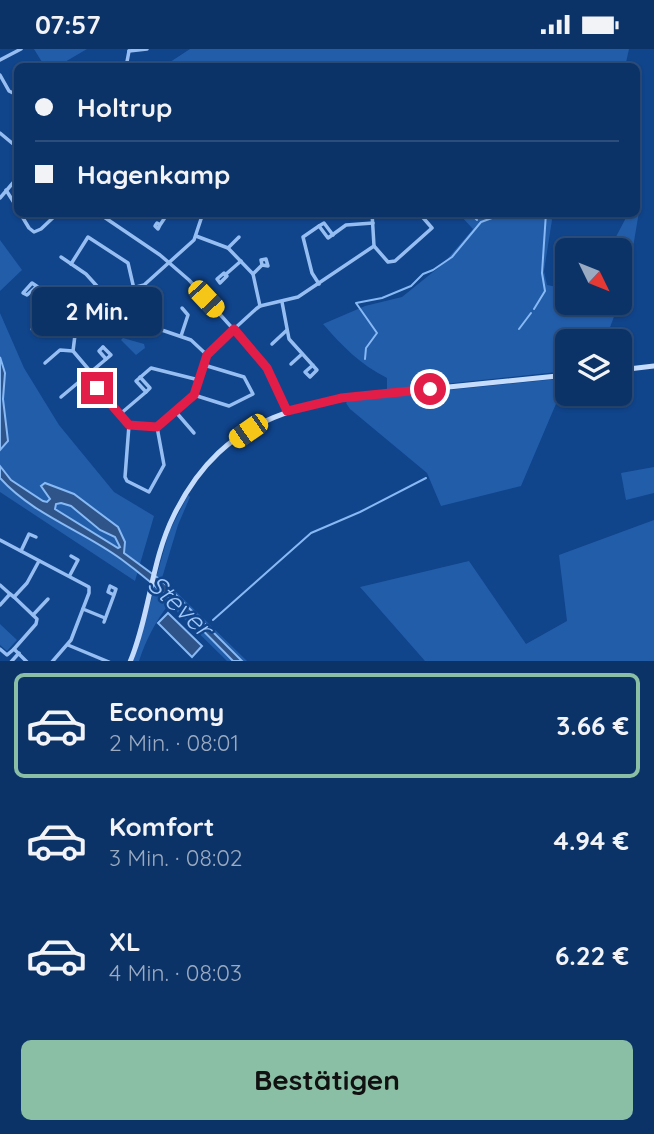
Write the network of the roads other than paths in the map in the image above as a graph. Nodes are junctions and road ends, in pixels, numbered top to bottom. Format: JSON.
{"nodes":[{"id":1,"x":21,"y":49,"type":"edge"},
{"id":2,"x":147,"y":49,"type":"edge"},
{"id":3,"x":129,"y":50,"type":"edge"},
{"id":4,"x":0,"y":60,"type":"edge"},
{"id":5,"x":0,"y":75,"type":"edge"},
{"id":6,"x":14,"y":94,"type":"edge"},
{"id":7,"x":0,"y":133,"type":"edge"},
{"id":8,"x":14,"y":145,"type":"edge"},
{"id":9,"x":14,"y":181,"type":"edge"},
{"id":10,"x":6,"y":189,"type":"junction"},
{"id":11,"x":0,"y":198,"type":"edge"},
{"id":12,"x":14,"y":202,"type":"edge"},
{"id":13,"x":22,"y":217,"type":"edge"},
{"id":14,"x":54,"y":217,"type":"edge"},
{"id":15,"x":104,"y":217,"type":"edge"},
{"id":16,"x":165,"y":217,"type":"edge"},
{"id":17,"x":202,"y":217,"type":"edge"},
{"id":18,"x":372,"y":217,"type":"edge"},
{"id":19,"x":422,"y":217,"type":"edge"},
{"id":20,"x":373,"y":223,"type":"junction"},
{"id":21,"x":160,"y":225,"type":"dead end"},
{"id":22,"x":196,"y":236,"type":"junction"},
{"id":23,"x":239,"y":237,"type":"dead end"},
{"id":24,"x":374,"y":246,"type":"junction"},
{"id":25,"x":228,"y":248,"type":"junction"},
{"id":26,"x":61,"y":257,"type":"dead end"},
{"id":27,"x":241,"y":261,"type":"junction"},
{"id":28,"x":170,"y":262,"type":"junction"},
{"id":29,"x":71,"y":264,"type":"junction"},
{"id":30,"x":262,"y":265,"type":"dead end"},
{"id":31,"x":253,"y":274,"type":"junction"},
{"id":32,"x":225,"y":275,"type":"dead end"},
{"id":33,"x":319,"y":284,"type":"junction"},
{"id":34,"x":36,"y":286,"type":"dead end"},
{"id":35,"x":141,"y":287,"type":"junction"},
{"id":36,"x":134,"y":289,"type":"junction"},
{"id":37,"x":104,"y":295,"type":"junction"},
{"id":38,"x":60,"y":302,"type":"junction"},
{"id":39,"x":282,"y":302,"type":"junction"},
{"id":40,"x":260,"y":306,"type":"junction"},
{"id":41,"x":182,"y":308,"type":"dead end"},
{"id":42,"x":77,"y":319,"type":"junction"},
{"id":43,"x":32,"y":329,"type":"dead end"},
{"id":44,"x":234,"y":329,"type":"junction"},
{"id":45,"x":287,"y":330,"type":"junction"},
{"id":46,"x":181,"y":336,"type":"junction"},
{"id":47,"x":272,"y":344,"type":"dead end"},
{"id":48,"x":73,"y":351,"type":"junction"},
{"id":49,"x":302,"y":354,"type":"junction"},
{"id":50,"x":207,"y":355,"type":"junction"},
{"id":51,"x":106,"y":359,"type":"dead end"},
{"id":52,"x":45,"y":363,"type":"dead end"},
{"id":53,"x":291,"y":364,"type":"dead end"},
{"id":54,"x":204,"y":365,"type":"junction"},
{"id":55,"x":313,"y":365,"type":"dead end"},
{"id":56,"x":654,"y":366,"type":"edge"},
{"id":57,"x":632,"y":369,"type":"edge"},
{"id":58,"x":91,"y":374,"type":"junction"},
{"id":59,"x":555,"y":376,"type":"edge"},
{"id":60,"x":199,"y":380,"type":"junction"},
{"id":61,"x":194,"y":395,"type":"junction"},
{"id":62,"x":61,"y":397,"type":"dead end"},
{"id":63,"x":175,"y":411,"type":"junction"},
{"id":64,"x":287,"y":411,"type":"junction"},
{"id":65,"x":119,"y":415,"type":"junction"},
{"id":66,"x":129,"y":425,"type":"junction"},
{"id":67,"x":157,"y":427,"type":"junction"},
{"id":68,"x":194,"y":433,"type":"dead end"},
{"id":69,"x":36,"y":537,"type":"dead end"},
{"id":70,"x":0,"y":540,"type":"edge"},
{"id":71,"x":22,"y":551,"type":"junction"},
{"id":72,"x":71,"y":556,"type":"dead end"},
{"id":73,"x":39,"y":561,"type":"junction"},
{"id":74,"x":70,"y":575,"type":"junction"},
{"id":75,"x":0,"y":585,"type":"edge"},
{"id":76,"x":12,"y":595,"type":"junction"},
{"id":77,"x":114,"y":595,"type":"dead end"},
{"id":78,"x":48,"y":599,"type":"dead end"},
{"id":79,"x":0,"y":604,"type":"edge"},
{"id":80,"x":83,"y":609,"type":"junction"},
{"id":81,"x":33,"y":615,"type":"junction"},
{"id":82,"x":68,"y":645,"type":"junction"},
{"id":83,"x":0,"y":649,"type":"edge"},
{"id":84,"x":13,"y":649,"type":"junction"},
{"id":85,"x":19,"y":653,"type":"junction"},
{"id":86,"x":11,"y":661,"type":"edge"},
{"id":87,"x":27,"y":661,"type":"edge"},
{"id":88,"x":52,"y":661,"type":"edge"},
{"id":89,"x":109,"y":661,"type":"edge"},
{"id":90,"x":130,"y":661,"type":"edge"}],
"edges":[{"from":1,"to":4,"type":"street"},
{"from":2,"to":3,"type":"street"},
{"from":5,"to":6,"type":"street"},
{"from":7,"to":8,"type":"street"},
{"from":9,"to":10,"type":"street"},
{"from":10,"to":11,"type":"street"},
{"from":10,"to":12,"type":"street"},
{"from":13,"to":14,"type":"street"},
{"from":15,"to":28,"type":"street"},
{"from":16,"to":21,"type":"street"},
{"from":17,"to":22,"type":"street"},
{"from":18,"to":20,"type":"street"},
{"from":19,"to":24,"type":"street"},
{"from":20,"to":24,"type":"street"},
{"from":20,"to":33,"type":"street"},
{"from":22,"to":25,"type":"street"},
{"from":22,"to":28,"type":"street"},
{"from":23,"to":25,"type":"street"},
{"from":24,"to":33,"type":"street"},
{"from":25,"to":27,"type":"street"},
{"from":26,"to":29,"type":"street"},
{"from":27,"to":31,"type":"street"},
{"from":27,"to":32,"type":"street"},
{"from":28,"to":35,"type":"street"},
{"from":28,"to":44,"type":"street"},
{"from":29,"to":36,"type":"street"},
{"from":29,"to":37,"type":"street"},
{"from":30,"to":31,"type":"street"},
{"from":31,"to":40,"type":"street"},
{"from":33,"to":39,"type":"street"},
{"from":34,"to":38,"type":"street"},
{"from":35,"to":36,"type":"street"},
{"from":35,"to":46,"type":"street"},
{"from":36,"to":37,"type":"street"},
{"from":37,"to":42,"type":"street"},
{"from":38,"to":42,"type":"street"},
{"from":38,"to":43,"type":"street"},
{"from":39,"to":40,"type":"street"},
{"from":39,"to":45,"type":"street"},
{"from":40,"to":44,"type":"street"},
{"from":41,"to":46,"type":"street"},
{"from":42,"to":48,"type":"street"},
{"from":44,"to":50,"type":"street"},
{"from":44,"to":64,"type":"street"},
{"from":45,"to":47,"type":"street"},
{"from":45,"to":49,"type":"street"},
{"from":46,"to":50,"type":"street"},
{"from":48,"to":52,"type":"street"},
{"from":48,"to":58,"type":"street"},
{"from":49,"to":53,"type":"street"},
{"from":49,"to":55,"type":"street"},
{"from":50,"to":54,"type":"street"},
{"from":51,"to":58,"type":"street"},
{"from":54,"to":60,"type":"street"},
{"from":54,"to":61,"type":"street"},
{"from":56,"to":57,"type":"main road"},
{"from":58,"to":62,"type":"street"},
{"from":58,"to":65,"type":"street"},
{"from":59,"to":64,"type":"main road"},
{"from":60,"to":61,"type":"street"},
{"from":60,"to":65,"type":"street"},
{"from":61,"to":63,"type":"street"},
{"from":63,"to":67,"type":"street"},
{"from":63,"to":68,"type":"street"},
{"from":64,"to":90,"type":"main road"},
{"from":65,"to":66,"type":"street"},
{"from":66,"to":67,"type":"street"},
{"from":66,"to":67,"type":"street"},
{"from":69,"to":71,"type":"street"},
{"from":70,"to":71,"type":"street"},
{"from":71,"to":73,"type":"street"},
{"from":72,"to":74,"type":"street"},
{"from":73,"to":74,"type":"street"},
{"from":73,"to":76,"type":"street"},
{"from":74,"to":80,"type":"street"},
{"from":75,"to":76,"type":"street"},
{"from":76,"to":79,"type":"street"},
{"from":76,"to":81,"type":"street"},
{"from":77,"to":80,"type":"street"},
{"from":78,"to":81,"type":"street"},
{"from":80,"to":82,"type":"street"},
{"from":81,"to":84,"type":"street"},
{"from":82,"to":88,"type":"street"},
{"from":82,"to":89,"type":"street"},
{"from":83,"to":84,"type":"street"},
{"from":84,"to":85,"type":"street"},
{"from":85,"to":86,"type":"street"},
{"from":85,"to":87,"type":"street"}]}
